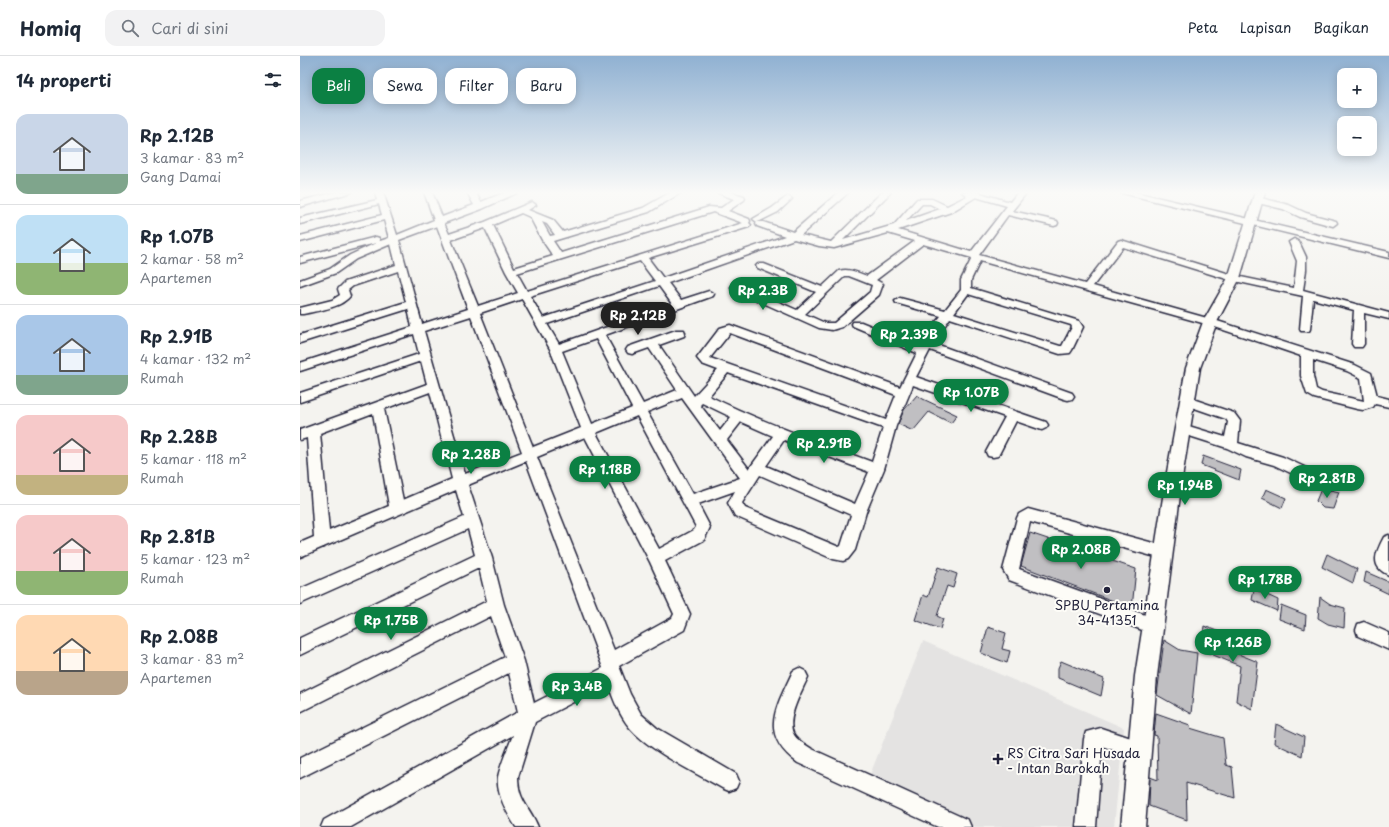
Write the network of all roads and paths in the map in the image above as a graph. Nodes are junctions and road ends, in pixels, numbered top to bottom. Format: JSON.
{"nodes":[{"id":1,"x":343,"y":228,"type":"edge"},
{"id":2,"x":390,"y":228,"type":"edge"},
{"id":3,"x":421,"y":228,"type":"edge"},
{"id":4,"x":442,"y":228,"type":"edge"},
{"id":5,"x":477,"y":228,"type":"edge"},
{"id":6,"x":490,"y":228,"type":"edge"},
{"id":7,"x":540,"y":228,"type":"edge"},
{"id":8,"x":555,"y":228,"type":"edge"},
{"id":9,"x":584,"y":228,"type":"edge"},
{"id":10,"x":652,"y":228,"type":"edge"},
{"id":11,"x":731,"y":228,"type":"edge"},
{"id":12,"x":776,"y":228,"type":"edge"},
{"id":13,"x":804,"y":228,"type":"edge"},
{"id":14,"x":850,"y":228,"type":"edge"},
{"id":15,"x":893,"y":228,"type":"joint"},
{"id":16,"x":995,"y":228,"type":"edge"},
{"id":17,"x":1249,"y":228,"type":"edge"},
{"id":18,"x":1272,"y":228,"type":"edge"},
{"id":19,"x":560,"y":235,"type":"junction"},
{"id":20,"x":796,"y":235,"type":"junction"},
{"id":21,"x":393,"y":237,"type":"junction"},
{"id":22,"x":300,"y":239,"type":"edge"},
{"id":23,"x":445,"y":239,"type":"junction"},
{"id":24,"x":547,"y":240,"type":"junction"},
{"id":25,"x":922,"y":240,"type":"junction"},
{"id":26,"x":1294,"y":242,"type":"dead end"},
{"id":27,"x":832,"y":245,"type":"junction"},
{"id":28,"x":1389,"y":255,"type":"edge"},
{"id":29,"x":976,"y":256,"type":"junction"},
{"id":30,"x":559,"y":257,"type":"junction"},
{"id":31,"x":642,"y":257,"type":"junction"},
{"id":32,"x":300,"y":260,"type":"edge"},
{"id":33,"x":761,"y":266,"type":"dead end"},
{"id":34,"x":400,"y":267,"type":"junction"},
{"id":35,"x":511,"y":272,"type":"junction"},
{"id":36,"x":1234,"y":278,"type":"junction"},
{"id":37,"x":869,"y":280,"type":"junction"},
{"id":38,"x":300,"y":282,"type":"edge"},
{"id":39,"x":662,"y":282,"type":"junction"},
{"id":40,"x":736,"y":287,"type":"dead end"},
{"id":41,"x":1087,"y":288,"type":"junction"},
{"id":42,"x":966,"y":290,"type":"junction"},
{"id":43,"x":823,"y":291,"type":"junction"},
{"id":44,"x":1303,"y":293,"type":"junction"},
{"id":45,"x":709,"y":294,"type":"dead end"},
{"id":46,"x":525,"y":295,"type":"junction"},
{"id":47,"x":900,"y":301,"type":"dead end"},
{"id":48,"x":412,"y":304,"type":"junction"},
{"id":49,"x":679,"y":305,"type":"junction"},
{"id":50,"x":1359,"y":307,"type":"junction"},
{"id":51,"x":303,"y":311,"type":"dead end"},
{"id":52,"x":474,"y":311,"type":"junction"},
{"id":53,"x":947,"y":314,"type":"junction"},
{"id":54,"x":798,"y":315,"type":"junction"},
{"id":55,"x":1389,"y":316,"type":"edge"},
{"id":56,"x":541,"y":322,"type":"junction"},
{"id":57,"x":1210,"y":322,"type":"junction"},
{"id":58,"x":857,"y":324,"type":"dead end"},
{"id":59,"x":1305,"y":329,"type":"dead end"},
{"id":60,"x":419,"y":330,"type":"junction"},
{"id":61,"x":680,"y":333,"type":"dead end"},
{"id":62,"x":599,"y":334,"type":"junction"},
{"id":63,"x":300,"y":339,"type":"edge"},
{"id":64,"x":652,"y":343,"type":"junction"},
{"id":65,"x":1358,"y":344,"type":"dead end"},
{"id":66,"x":926,"y":348,"type":"junction"},
{"id":67,"x":556,"y":349,"type":"junction"},
{"id":68,"x":632,"y":350,"type":"dead end"},
{"id":69,"x":1307,"y":355,"type":"junction"},
{"id":70,"x":425,"y":356,"type":"junction"},
{"id":71,"x":300,"y":367,"type":"edge"},
{"id":72,"x":726,"y":368,"type":"junction"},
{"id":73,"x":909,"y":379,"type":"junction"},
{"id":74,"x":434,"y":386,"type":"junction"},
{"id":75,"x":684,"y":392,"type":"junction"},
{"id":76,"x":903,"y":394,"type":"junction"},
{"id":77,"x":1068,"y":396,"type":"dead end"},
{"id":78,"x":300,"y":398,"type":"edge"},
{"id":79,"x":1371,"y":399,"type":"junction"},
{"id":80,"x":697,"y":400,"type":"junction"},
{"id":81,"x":1187,"y":401,"type":"junction"},
{"id":82,"x":1389,"y":403,"type":"edge"},
{"id":83,"x":378,"y":408,"type":"junction"},
{"id":84,"x":638,"y":409,"type":"junction"},
{"id":85,"x":1013,"y":414,"type":"junction"},
{"id":86,"x":739,"y":416,"type":"junction"},
{"id":87,"x":1042,"y":425,"type":"dead end"},
{"id":88,"x":890,"y":426,"type":"junction"},
{"id":89,"x":1182,"y":429,"type":"junction"},
{"id":90,"x":588,"y":430,"type":"junction"},
{"id":91,"x":306,"y":433,"type":"edge"},
{"id":92,"x":781,"y":434,"type":"junction"},
{"id":93,"x":720,"y":440,"type":"junction"},
{"id":94,"x":1231,"y":444,"type":"junction"},
{"id":95,"x":993,"y":452,"type":"dead end"},
{"id":96,"x":528,"y":454,"type":"junction"},
{"id":97,"x":756,"y":468,"type":"junction"},
{"id":98,"x":877,"y":469,"type":"junction"},
{"id":99,"x":749,"y":480,"type":"junction"},
{"id":100,"x":460,"y":482,"type":"junction"},
{"id":101,"x":1327,"y":484,"type":"dead end"},
{"id":102,"x":690,"y":501,"type":"junction"},
{"id":103,"x":398,"y":508,"type":"junction"},
{"id":104,"x":859,"y":512,"type":"junction"},
{"id":105,"x":471,"y":521,"type":"junction"},
{"id":106,"x":322,"y":541,"type":"junction"},
{"id":107,"x":1389,"y":542,"type":"edge"},
{"id":108,"x":300,"y":550,"type":"edge"},
{"id":109,"x":1163,"y":552,"type":"junction"},
{"id":110,"x":484,"y":558,"type":"junction"},
{"id":111,"x":656,"y":558,"type":"junction"},
{"id":112,"x":1389,"y":568,"type":"edge"},
{"id":113,"x":300,"y":597,"type":"edge"},
{"id":114,"x":496,"y":605,"type":"junction"},
{"id":115,"x":1153,"y":626,"type":"junction"},
{"id":116,"x":1364,"y":630,"type":"dead end"},
{"id":117,"x":1389,"y":642,"type":"edge"},
{"id":118,"x":300,"y":647,"type":"edge"},
{"id":119,"x":515,"y":661,"type":"junction"},
{"id":120,"x":611,"y":667,"type":"junction"},
{"id":121,"x":799,"y":677,"type":"dead end"},
{"id":122,"x":300,"y":703,"type":"edge"},
{"id":123,"x":528,"y":716,"type":"junction"},
{"id":124,"x":1139,"y":750,"type":"junction"},
{"id":125,"x":300,"y":768,"type":"edge"},
{"id":126,"x":729,"y":781,"type":"dead end"},
{"id":127,"x":331,"y":827,"type":"edge"},
{"id":128,"x":528,"y":827,"type":"edge"},
{"id":129,"x":961,"y":827,"type":"edge"},
{"id":130,"x":1086,"y":827,"type":"edge"},
{"id":131,"x":1133,"y":827,"type":"edge"}],
"edges":[{"from":1,"to":22,"type":"street"},
{"from":2,"to":21,"type":"street"},
{"from":3,"to":21,"type":"street"},
{"from":4,"to":23,"type":"street"},
{"from":5,"to":23,"type":"street"},
{"from":6,"to":35,"type":"street"},
{"from":7,"to":24,"type":"street"},
{"from":8,"to":19,"type":"street"},
{"from":9,"to":19,"type":"street"},
{"from":10,"to":30,"type":"street"},
{"from":11,"to":31,"type":"street"},
{"from":12,"to":20,"type":"street"},
{"from":13,"to":20,"type":"street"},
{"from":14,"to":27,"type":"street"},
{"from":15,"to":25,"type":"street"},
{"from":15,"to":27,"type":"street"},
{"from":16,"to":29,"type":"street"},
{"from":17,"to":36,"type":"main road"},
{"from":18,"to":28,"type":"street"},
{"from":19,"to":24,"type":"street"},
{"from":20,"to":27,"type":"street"},
{"from":20,"to":39,"type":"street"},
{"from":21,"to":32,"type":"street"},
{"from":21,"to":34,"type":"street"},
{"from":21,"to":38,"type":"street"},
{"from":23,"to":52,"type":"street"},
{"from":24,"to":30,"type":"street"},
{"from":25,"to":29,"type":"street"},
{"from":25,"to":37,"type":"street"},
{"from":26,"to":44,"type":"street"},
{"from":29,"to":41,"type":"street"},
{"from":29,"to":42,"type":"street"},
{"from":30,"to":35,"type":"street"},
{"from":31,"to":39,"type":"street"},
{"from":31,"to":46,"type":"street"},
{"from":33,"to":43,"type":"street"},
{"from":34,"to":48,"type":"street"},
{"from":34,"to":51,"type":"street"},
{"from":35,"to":46,"type":"street"},
{"from":36,"to":41,"type":"street"},
{"from":36,"to":44,"type":"street"},
{"from":36,"to":57,"type":"main road"},
{"from":37,"to":43,"type":"street"},
{"from":37,"to":54,"type":"street"},
{"from":39,"to":49,"type":"street"},
{"from":39,"to":56,"type":"street"},
{"from":40,"to":54,"type":"street"},
{"from":41,"to":57,"type":"street"},
{"from":42,"to":53,"type":"street"},
{"from":42,"to":53,"type":"street"},
{"from":43,"to":54,"type":"street"},
{"from":44,"to":50,"type":"street"},
{"from":44,"to":59,"type":"street"},
{"from":45,"to":49,"type":"street"},
{"from":46,"to":52,"type":"street"},
{"from":46,"to":56,"type":"street"},
{"from":47,"to":53,"type":"street"},
{"from":48,"to":60,"type":"street"},
{"from":48,"to":63,"type":"street"},
{"from":49,"to":62,"type":"street"},
{"from":50,"to":55,"type":"street"},
{"from":50,"to":65,"type":"street"},
{"from":52,"to":60,"type":"street"},
{"from":52,"to":96,"type":"street"},
{"from":53,"to":66,"type":"street"},
{"from":56,"to":67,"type":"street"},
{"from":57,"to":69,"type":"street"},
{"from":57,"to":81,"type":"main road"},
{"from":58,"to":66,"type":"street"},
{"from":60,"to":70,"type":"street"},
{"from":60,"to":71,"type":"street"},
{"from":61,"to":64,"type":"street"},
{"from":62,"to":67,"type":"street"},
{"from":62,"to":84,"type":"street"},
{"from":64,"to":68,"type":"street"},
{"from":64,"to":75,"type":"street"},
{"from":66,"to":73,"type":"street"},
{"from":66,"to":77,"type":"street"},
{"from":67,"to":90,"type":"street"},
{"from":69,"to":79,"type":"street"},
{"from":69,"to":79,"type":"street"},
{"from":70,"to":74,"type":"street"},
{"from":70,"to":78,"type":"street"},
{"from":72,"to":76,"type":"street"},
{"from":72,"to":80,"type":"street"},
{"from":72,"to":88,"type":"street"},
{"from":73,"to":76,"type":"street"},
{"from":73,"to":85,"type":"street"},
{"from":74,"to":83,"type":"street"},
{"from":74,"to":100,"type":"street"},
{"from":75,"to":80,"type":"street"},
{"from":75,"to":84,"type":"street"},
{"from":76,"to":88,"type":"street"},
{"from":79,"to":82,"type":"street"},
{"from":80,"to":86,"type":"street"},
{"from":80,"to":93,"type":"street"},
{"from":81,"to":89,"type":"main road"},
{"from":81,"to":94,"type":"street"},
{"from":83,"to":91,"type":"street"},
{"from":83,"to":103,"type":"street"},
{"from":84,"to":90,"type":"street"},
{"from":84,"to":102,"type":"street"},
{"from":85,"to":87,"type":"street"},
{"from":85,"to":95,"type":"street"},
{"from":86,"to":92,"type":"street"},
{"from":86,"to":93,"type":"street"},
{"from":88,"to":98,"type":"street"},
{"from":89,"to":94,"type":"street"},
{"from":89,"to":109,"type":"main road"},
{"from":90,"to":96,"type":"street"},
{"from":90,"to":111,"type":"street"},
{"from":91,"to":106,"type":"street"},
{"from":92,"to":97,"type":"street"},
{"from":92,"to":98,"type":"street"},
{"from":93,"to":99,"type":"street"},
{"from":94,"to":101,"type":"street"},
{"from":96,"to":100,"type":"street"},
{"from":96,"to":120,"type":"street"},
{"from":97,"to":99,"type":"street"},
{"from":97,"to":104,"type":"street"},
{"from":98,"to":104,"type":"street"},
{"from":99,"to":102,"type":"street"},
{"from":99,"to":104,"type":"street"},
{"from":100,"to":103,"type":"street"},
{"from":100,"to":105,"type":"street"},
{"from":102,"to":111,"type":"street"},
{"from":103,"to":106,"type":"street"},
{"from":105,"to":110,"type":"street"},
{"from":105,"to":113,"type":"street"},
{"from":106,"to":108,"type":"street"},
{"from":107,"to":112,"type":"street"},
{"from":109,"to":115,"type":"main road"},
{"from":109,"to":115,"type":"street"},
{"from":110,"to":114,"type":"street"},
{"from":110,"to":118,"type":"street"},
{"from":111,"to":120,"type":"street"},
{"from":114,"to":119,"type":"street"},
{"from":114,"to":122,"type":"street"},
{"from":115,"to":124,"type":"main road"},
{"from":116,"to":117,"type":"street"},
{"from":119,"to":123,"type":"street"},
{"from":119,"to":125,"type":"street"},
{"from":120,"to":123,"type":"street"},
{"from":120,"to":126,"type":"street"},
{"from":121,"to":129,"type":"street"},
{"from":123,"to":127,"type":"street"},
{"from":123,"to":128,"type":"street"},
{"from":124,"to":130,"type":"street"},
{"from":124,"to":131,"type":"main road"}]}
